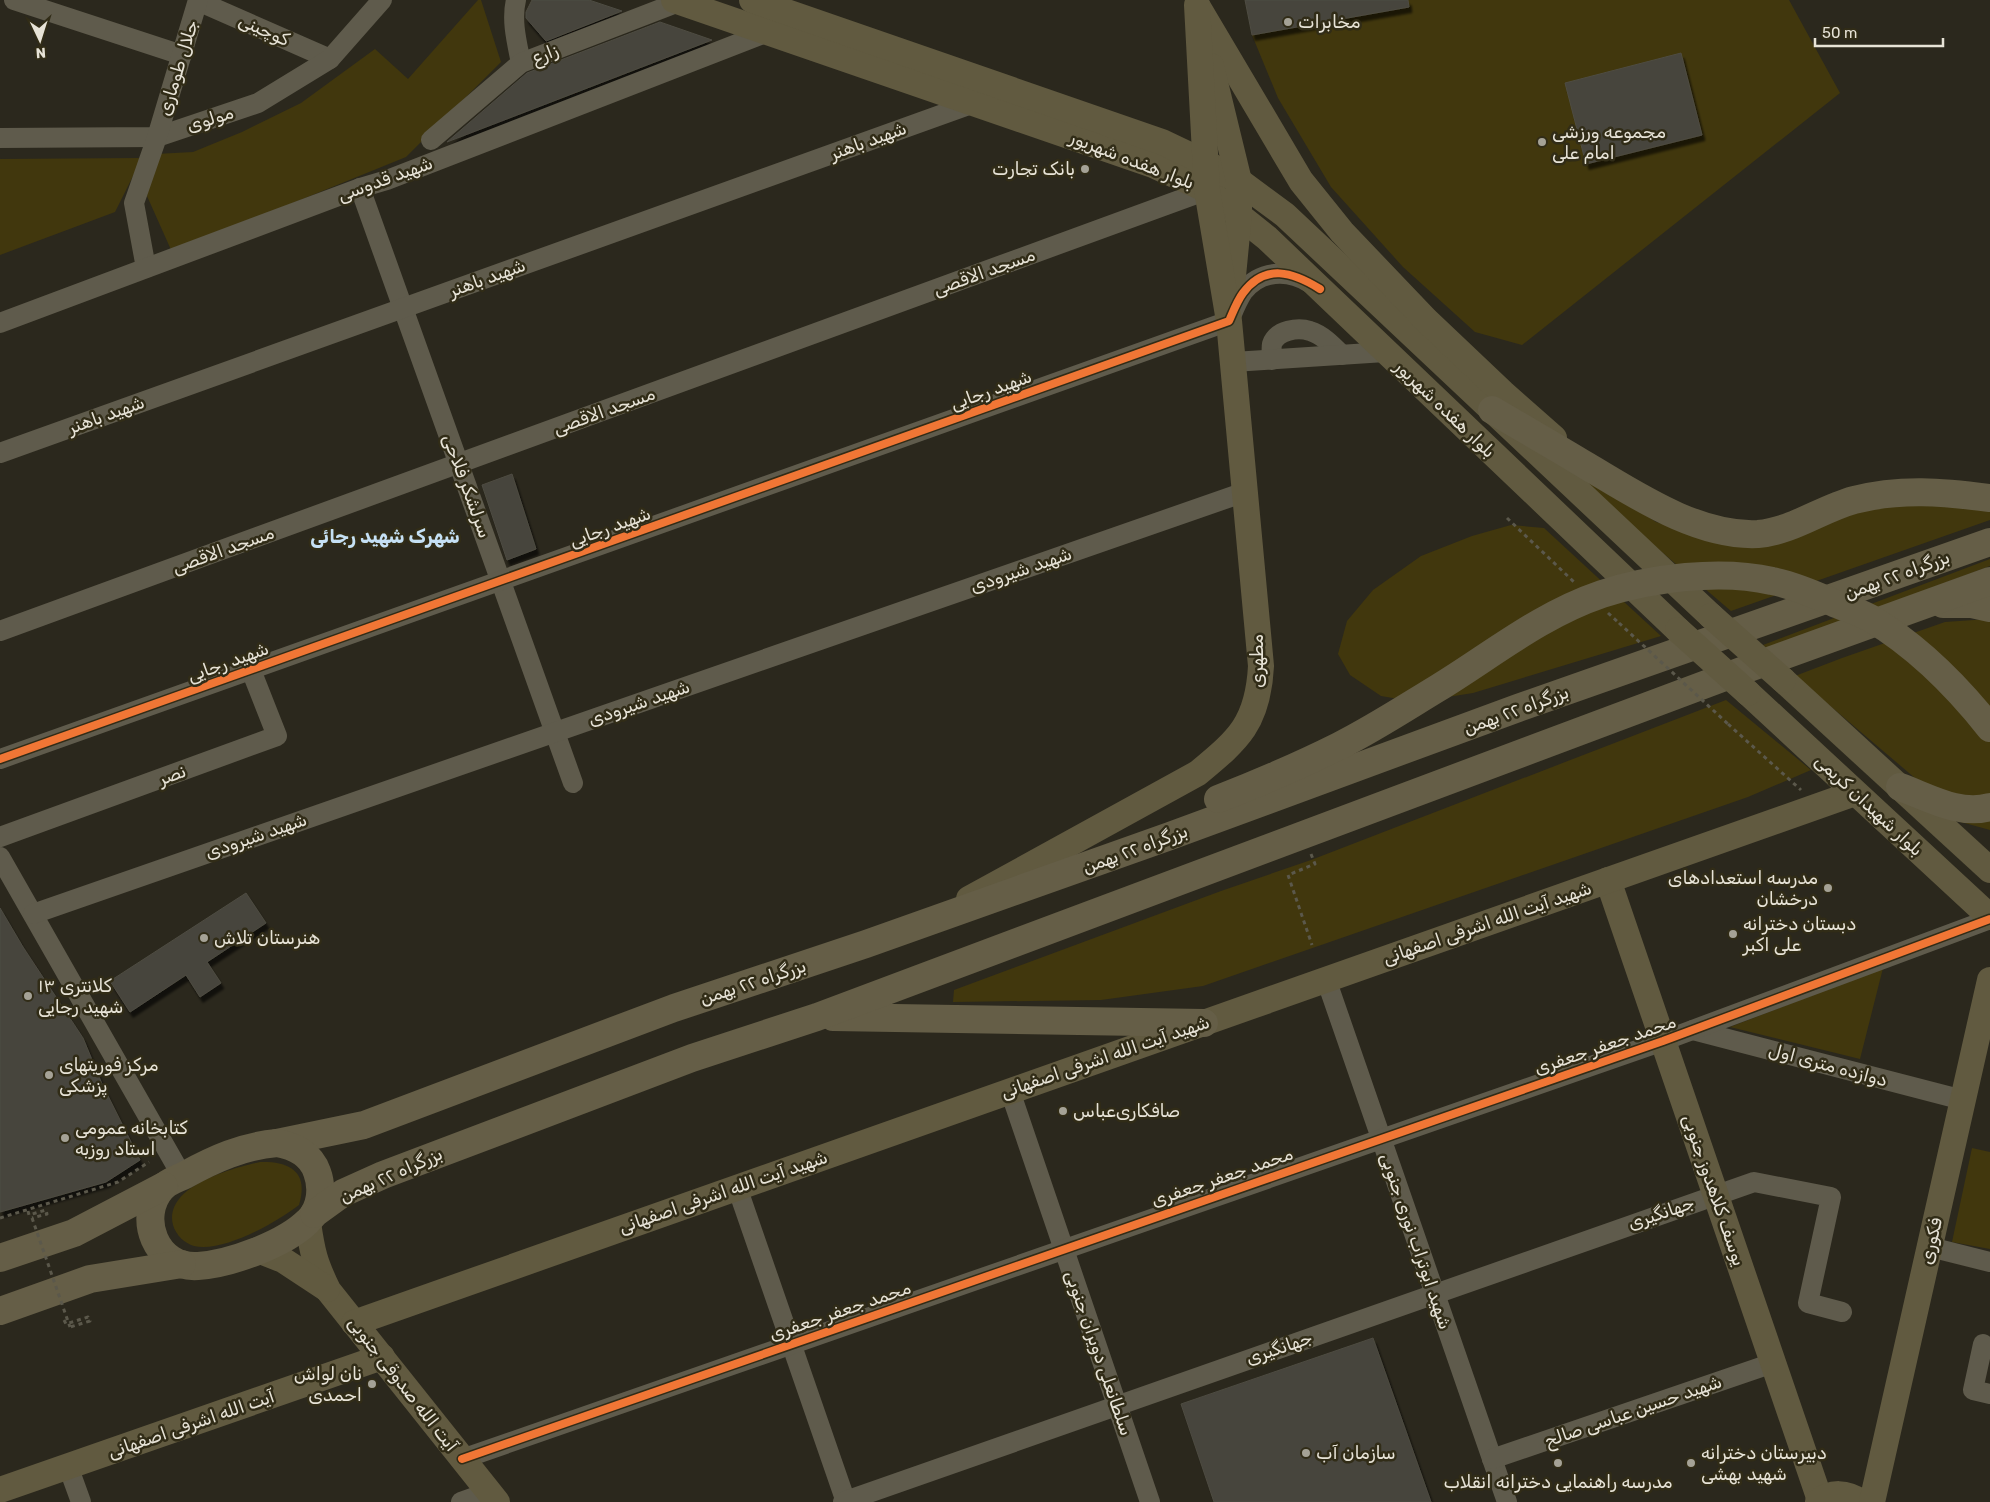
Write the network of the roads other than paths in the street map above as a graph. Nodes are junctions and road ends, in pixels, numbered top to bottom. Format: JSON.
{"nodes":[{"id":1,"x":14,"y":0,"type":"edge"},
{"id":2,"x":198,"y":0,"type":"edge"},
{"id":3,"x":382,"y":0,"type":"edge"},
{"id":4,"x":516,"y":0,"type":"edge"},
{"id":5,"x":752,"y":0,"type":"edge"},
{"id":6,"x":676,"y":1,"type":"edge"},
{"id":7,"x":1196,"y":2,"type":"edge"},
{"id":8,"x":768,"y":32,"type":"junction"},
{"id":9,"x":182,"y":55,"type":"junction"},
{"id":10,"x":330,"y":59,"type":"junction"},
{"id":11,"x":521,"y":63,"type":"junction"},
{"id":12,"x":974,"y":103,"type":"junction"},
{"id":13,"x":157,"y":137,"type":"junction"},
{"id":14,"x":0,"y":138,"type":"edge"},
{"id":15,"x":431,"y":140,"type":"dead end"},
{"id":16,"x":1204,"y":162,"type":"junction"},
{"id":17,"x":1239,"y":181,"type":"junction"},
{"id":18,"x":360,"y":188,"type":"junction"},
{"id":19,"x":1207,"y":190,"type":"junction"},
{"id":20,"x":1239,"y":214,"type":"junction"},
{"id":21,"x":146,"y":268,"type":"junction"},
{"id":22,"x":1320,"y":289,"type":"junction"},
{"id":23,"x":403,"y":308,"type":"junction"},
{"id":24,"x":1229,"y":321,"type":"junction"},
{"id":25,"x":0,"y":323,"type":"edge"},
{"id":26,"x":1385,"y":352,"type":"junction"},
{"id":27,"x":1342,"y":355,"type":"junction"},
{"id":28,"x":1272,"y":360,"type":"junction"},
{"id":29,"x":1233,"y":362,"type":"junction"},
{"id":30,"x":1492,"y":410,"type":"junction"},
{"id":31,"x":0,"y":453,"type":"edge"},
{"id":32,"x":459,"y":464,"type":"junction"},
{"id":33,"x":1584,"y":464,"type":"junction"},
{"id":34,"x":1245,"y":492,"type":"junction"},
{"id":35,"x":1990,"y":498,"type":"edge"},
{"id":36,"x":1990,"y":542,"type":"edge"},
{"id":37,"x":501,"y":581,"type":"junction"},
{"id":38,"x":1990,"y":581,"type":"edge"},
{"id":39,"x":1926,"y":604,"type":"junction"},
{"id":40,"x":1990,"y":608,"type":"edge"},
{"id":41,"x":0,"y":631,"type":"edge"},
{"id":42,"x":251,"y":670,"type":"junction"},
{"id":43,"x":1783,"y":680,"type":"joint"},
{"id":44,"x":1748,"y":693,"type":"joint"},
{"id":45,"x":1990,"y":728,"type":"edge"},
{"id":46,"x":555,"y":732,"type":"junction"},
{"id":47,"x":0,"y":759,"type":"edge"},
{"id":48,"x":573,"y":783,"type":"dead end"},
{"id":49,"x":1900,"y":786,"type":"junction"},
{"id":50,"x":1855,"y":793,"type":"junction"},
{"id":51,"x":1990,"y":807,"type":"edge"},
{"id":52,"x":0,"y":837,"type":"edge"},
{"id":53,"x":0,"y":857,"type":"edge"},
{"id":54,"x":1990,"y":870,"type":"edge"},
{"id":55,"x":1608,"y":880,"type":"junction"},
{"id":56,"x":1990,"y":893,"type":"edge"},
{"id":57,"x":964,"y":901,"type":"junction"},
{"id":58,"x":1990,"y":910,"type":"edge"},
{"id":59,"x":32,"y":914,"type":"junction"},
{"id":60,"x":1990,"y":918,"type":"edge"},
{"id":61,"x":828,"y":956,"type":"junction"},
{"id":62,"x":1326,"y":979,"type":"junction"},
{"id":63,"x":1990,"y":980,"type":"edge"},
{"id":64,"x":816,"y":1017,"type":"junction"},
{"id":65,"x":1204,"y":1023,"type":"junction"},
{"id":66,"x":1693,"y":1030,"type":"junction"},
{"id":67,"x":1664,"y":1041,"type":"junction"},
{"id":68,"x":1010,"y":1091,"type":"junction"},
{"id":69,"x":1962,"y":1100,"type":"junction"},
{"id":70,"x":1381,"y":1138,"type":"junction"},
{"id":71,"x":277,"y":1143,"type":"junction"},
{"id":72,"x":173,"y":1181,"type":"junction"},
{"id":73,"x":737,"y":1187,"type":"junction"},
{"id":74,"x":1716,"y":1194,"type":"junction"},
{"id":75,"x":311,"y":1218,"type":"junction"},
{"id":76,"x":1930,"y":1247,"type":"junction"},
{"id":77,"x":1064,"y":1249,"type":"junction"},
{"id":78,"x":258,"y":1250,"type":"junction"},
{"id":79,"x":0,"y":1258,"type":"edge"},
{"id":80,"x":1990,"y":1262,"type":"edge"},
{"id":81,"x":182,"y":1264,"type":"junction"},
{"id":82,"x":328,"y":1290,"type":"junction"},
{"id":83,"x":1434,"y":1293,"type":"junction"},
{"id":84,"x":0,"y":1311,"type":"edge"},
{"id":85,"x":1842,"y":1312,"type":"dead end"},
{"id":86,"x":354,"y":1322,"type":"junction"},
{"id":87,"x":791,"y":1344,"type":"junction"},
{"id":88,"x":1983,"y":1344,"type":"dead end"},
{"id":89,"x":382,"y":1357,"type":"junction"},
{"id":90,"x":1774,"y":1362,"type":"junction"},
{"id":91,"x":1982,"y":1392,"type":"edge"},
{"id":92,"x":1117,"y":1405,"type":"junction"},
{"id":93,"x":462,"y":1459,"type":"junction"},
{"id":94,"x":1492,"y":1459,"type":"junction"},
{"id":95,"x":68,"y":1466,"type":"junction"},
{"id":96,"x":0,"y":1490,"type":"edge"},
{"id":97,"x":493,"y":1497,"type":"edge"},
{"id":98,"x":1819,"y":1501,"type":"edge"},
{"id":99,"x":81,"y":1502,"type":"edge"},
{"id":100,"x":461,"y":1502,"type":"edge"},
{"id":101,"x":845,"y":1502,"type":"edge"},
{"id":102,"x":1150,"y":1502,"type":"edge"},
{"id":103,"x":1507,"y":1502,"type":"edge"},
{"id":104,"x":1861,"y":1502,"type":"edge"},
{"id":105,"x":1872,"y":1502,"type":"edge"}],
"edges":[{"from":1,"to":9,"type":"street"},
{"from":2,"to":9,"type":"street","name":"جلال طوماری"},
{"from":2,"to":10,"type":"street","name":"کوچینی"},
{"from":3,"to":10,"type":"street","name":"مولوی"},
{"from":4,"to":11,"type":"street"},
{"from":5,"to":16,"type":"main road","name":"بلوار هفده شهریور"},
{"from":6,"to":8,"type":"main road","name":"بلوار هفده شهریور"},
{"from":6,"to":11,"type":"street","name":"زارع"},
{"from":7,"to":16,"type":"main road"},
{"from":7,"to":17,"type":"main road"},
{"from":7,"to":33,"type":"main road"},
{"from":8,"to":12,"type":"main road","name":"بلوار هفده شهریور"},
{"from":8,"to":18,"type":"street","name":"شهید قدوسی"},
{"from":9,"to":13,"type":"street","name":"جلال طوماری"},
{"from":10,"to":13,"type":"street","name":"مولوی"},
{"from":11,"to":15,"type":"street","name":"زارع"},
{"from":12,"to":19,"type":"main road","name":"بلوار هفده شهریور"},
{"from":12,"to":23,"type":"street","name":"شهید باهنر"},
{"from":13,"to":14,"type":"street","name":"مولوی"},
{"from":13,"to":21,"type":"street","name":"جلال طوماری"},
{"from":16,"to":17,"type":"main road","name":"بلوار هفده شهریور"},
{"from":16,"to":19,"type":"main road"},
{"from":17,"to":20,"type":"main road"},
{"from":17,"to":30,"type":"main road","name":"بلوار هفده شهریور"},
{"from":18,"to":21,"type":"street","name":"شهید قدوسی"},
{"from":18,"to":23,"type":"street","name":"سرلشکر فلاحی"},
{"from":19,"to":20,"type":"main road","name":"بلوار هفده شهریور"},
{"from":19,"to":24,"type":"main road"},
{"from":19,"to":32,"type":"street","name":"مسجد الاقصی"},
{"from":20,"to":22,"type":"main road","name":"بلوار هفده شهریور"},
{"from":20,"to":24,"type":"main road"},
{"from":21,"to":25,"type":"street","name":"شهید قدوسی"},
{"from":22,"to":24,"type":"street"},
{"from":22,"to":26,"type":"main road","name":"بلوار هفده شهریور"},
{"from":23,"to":31,"type":"street","name":"شهید باهنر"},
{"from":23,"to":32,"type":"street","name":"سرلشکر فلاحی"},
{"from":24,"to":29,"type":"main road","name":"مطهری"},
{"from":24,"to":37,"type":"street","name":"شهید رجایی"},
{"from":26,"to":27,"type":"street"},
{"from":26,"to":44,"type":"main road","name":"بلوار هفده شهریور","bridge":true},
{"from":27,"to":28,"type":"street"},
{"from":27,"to":28,"type":"street"},
{"from":28,"to":29,"type":"street"},
{"from":29,"to":34,"type":"main road","name":"مطهری"},
{"from":30,"to":33,"type":"highway"},
{"from":30,"to":43,"type":"main road","name":"بلوار هفده شهریور","bridge":true},
{"from":32,"to":37,"type":"street","name":"سرلشکر فلاحی"},
{"from":32,"to":41,"type":"street","name":"مسجد الاقصی"},
{"from":33,"to":35,"type":"highway"},
{"from":34,"to":46,"type":"street","name":"شهید شیرودی"},
{"from":34,"to":57,"type":"main road","name":"مطهری"},
{"from":36,"to":61,"type":"highway","name":"بزرگراه ۲۲ بهمن"},
{"from":37,"to":42,"type":"street","name":"شهید رجایی"},
{"from":37,"to":46,"type":"street","name":"سرلشکر فلاحی"},
{"from":38,"to":39,"type":"highway","name":"بزرگراه ۲۲ بهمن"},
{"from":39,"to":40,"type":"highway"},
{"from":39,"to":64,"type":"highway","name":"بزرگراه ۲۲ بهمن"},
{"from":42,"to":47,"type":"street","name":"شهید رجایی"},
{"from":42,"to":52,"type":"street","name":"نصر"},
{"from":43,"to":49,"type":"main road","name":"بلوار شهیدان کریمی"},
{"from":44,"to":50,"type":"main road","name":"بلوار شهیدان کریمی"},
{"from":45,"to":57,"type":"highway","bridge":true},
{"from":46,"to":48,"type":"street","name":"سرلشکر فلاحی"},
{"from":46,"to":59,"type":"street","name":"شهید شیرودی"},
{"from":49,"to":51,"type":"highway"},
{"from":49,"to":54,"type":"main road","name":"بلوار شهیدان کریمی"},
{"from":50,"to":55,"type":"main road","name":"شهید آیت الله اشرفی اصفهانی"},
{"from":50,"to":60,"type":"main road","name":"بلوار شهیدان کریمی"},
{"from":53,"to":59,"type":"street"},
{"from":55,"to":62,"type":"main road","name":"شهید آیت الله اشرفی اصفهانی"},
{"from":55,"to":67,"type":"main road","name":"یوسف کلاهدوز جنوبی"},
{"from":56,"to":58,"type":"main road"},
{"from":57,"to":61,"type":"highway"},
{"from":59,"to":72,"type":"street"},
{"from":60,"to":66,"type":"street","name":"محمد جعفر جعفری"},
{"from":61,"to":71,"type":"highway","name":"بزرگراه ۲۲ بهمن"},
{"from":62,"to":65,"type":"main road","name":"شهید آیت الله اشرفی اصفهانی"},
{"from":62,"to":70,"type":"street","name":"شهید ابوتراب نوری جنوبی"},
{"from":63,"to":69,"type":"main road","name":"فکوری"},
{"from":64,"to":65,"type":"highway"},
{"from":64,"to":75,"type":"highway","name":"بزرگراه ۲۲ بهمن"},
{"from":65,"to":68,"type":"main road","name":"شهید آیت الله اشرفی اصفهانی"},
{"from":66,"to":67,"type":"street","name":"محمد جعفر جعفری"},
{"from":66,"to":69,"type":"street","name":"دوازده متری اول"},
{"from":67,"to":70,"type":"street","name":"محمد جعفر جعفری"},
{"from":67,"to":74,"type":"main road","name":"یوسف کلاهدوز جنوبی"},
{"from":68,"to":73,"type":"main road","name":"شهید آیت الله اشرفی اصفهانی"},
{"from":68,"to":77,"type":"street","name":"سلطانعلی دویران جنوبی"},
{"from":69,"to":76,"type":"main road","name":"فکوری"},
{"from":70,"to":77,"type":"street","name":"محمد جعفر جعفری"},
{"from":70,"to":83,"type":"street","name":"شهید ابوتراب نوری جنوبی"},
{"from":71,"to":72,"type":"highway"},
{"from":71,"to":75,"type":"highway"},
{"from":72,"to":79,"type":"highway"},
{"from":72,"to":81,"type":"highway"},
{"from":73,"to":86,"type":"main road","name":"شهید آیت الله اشرفی اصفهانی"},
{"from":73,"to":87,"type":"street"},
{"from":74,"to":83,"type":"street","name":"جهانگیری"},
{"from":74,"to":85,"type":"street","name":"جهانگیری"},
{"from":74,"to":90,"type":"main road","name":"یوسف کلاهدوز جنوبی"},
{"from":75,"to":78,"type":"highway"},
{"from":75,"to":82,"type":"main road"},
{"from":76,"to":80,"type":"street"},
{"from":76,"to":105,"type":"main road","name":"فکوری"},
{"from":77,"to":87,"type":"street","name":"محمد جعفر جعفری"},
{"from":77,"to":92,"type":"street","name":"سلطانعلی دویران جنوبی"},
{"from":78,"to":81,"type":"highway"},
{"from":78,"to":82,"type":"main road"},
{"from":81,"to":84,"type":"highway"},
{"from":82,"to":86,"type":"main road","name":"آیت الله صدوقی جنوبی"},
{"from":83,"to":92,"type":"street","name":"جهانگیری"},
{"from":83,"to":94,"type":"street","name":"شهید ابوتراب نوری جنوبی"},
{"from":86,"to":89,"type":"main road","name":"آیت الله صدوقی جنوبی"},
{"from":87,"to":93,"type":"street","name":"محمد جعفر جعفری"},
{"from":87,"to":101,"type":"street"},
{"from":88,"to":91,"type":"street"},
{"from":89,"to":93,"type":"main road","name":"آیت الله صدوقی جنوبی"},
{"from":89,"to":95,"type":"main road","name":"آیت الله اشرفی اصفهانی"},
{"from":90,"to":94,"type":"street","name":"شهید حسین عباسی صالح"},
{"from":90,"to":98,"type":"main road","name":"یوسف کلاهدوز جنوبی"},
{"from":92,"to":101,"type":"street","name":"جهانگیری"},
{"from":92,"to":102,"type":"street","name":"سلطانعلی دویران جنوبی"},
{"from":93,"to":97,"type":"main road","name":"آیت الله صدوقی جنوبی"},
{"from":94,"to":103,"type":"street","name":"شهید ابوتراب نوری جنوبی"},
{"from":95,"to":96,"type":"main road","name":"آیت الله اشرفی اصفهانی"},
{"from":95,"to":99,"type":"street"},
{"from":97,"to":100,"type":"street"},
{"from":98,"to":104,"type":"main road"}]}
